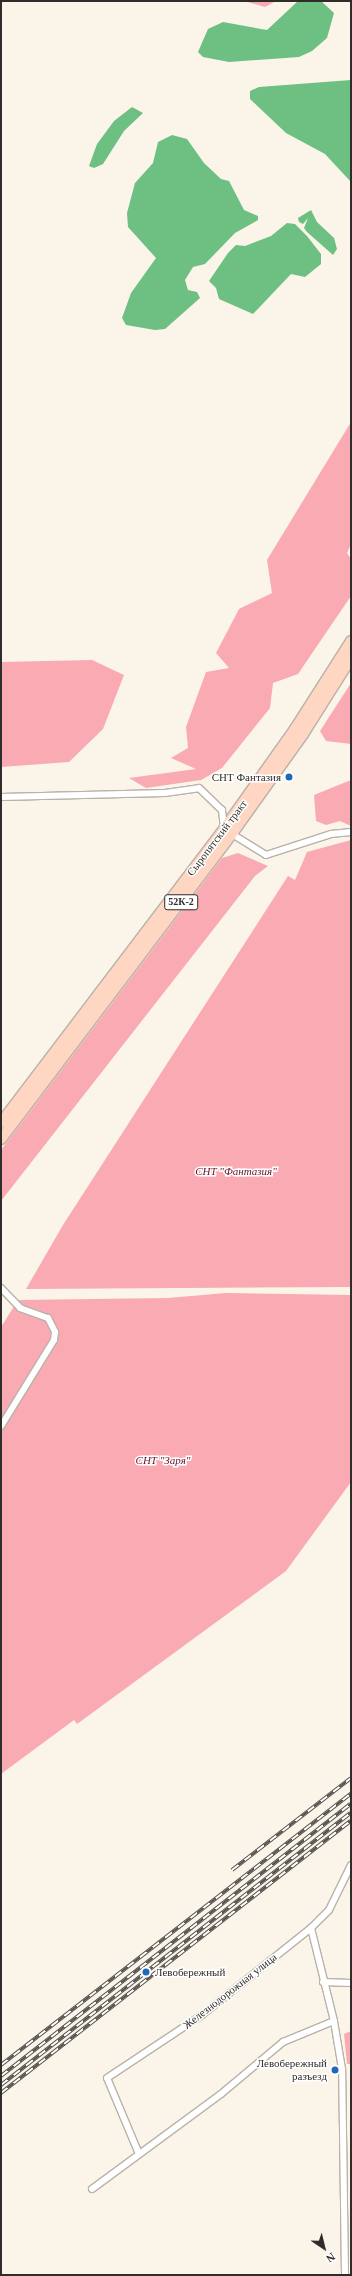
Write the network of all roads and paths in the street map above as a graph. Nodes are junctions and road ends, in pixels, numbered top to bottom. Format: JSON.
{"nodes":[{"id":1,"x":351,"y":641,"type":"edge"},
{"id":2,"x":351,"y":658,"type":"edge"},
{"id":3,"x":1,"y":798,"type":"edge"},
{"id":4,"x":228,"y":832,"type":"junction"},
{"id":5,"x":351,"y":832,"type":"edge"},
{"id":6,"x":1,"y":1123,"type":"edge"},
{"id":7,"x":1,"y":1140,"type":"edge"},
{"id":8,"x":1,"y":1288,"type":"edge"},
{"id":9,"x":1,"y":1426,"type":"edge"},
{"id":10,"x":351,"y":1865,"type":"edge"},
{"id":11,"x":311,"y":1928,"type":"junction"},
{"id":12,"x":323,"y":1982,"type":"junction"},
{"id":13,"x":351,"y":1984,"type":"edge"},
{"id":14,"x":334,"y":2021,"type":"junction"},
{"id":15,"x":139,"y":2154,"type":"junction"},
{"id":16,"x":92,"y":2189,"type":"dead end"},
{"id":17,"x":345,"y":2275,"type":"edge"}],
"edges":[{"from":1,"to":4,"type":"main road","name":"Сыропятский тракт","number":"52К-2"},
{"from":2,"to":4,"type":"main road","name":"Сыропятский тракт","number":"52К-2"},
{"from":3,"to":4,"type":"street"},
{"from":4,"to":5,"type":"street"},
{"from":4,"to":6,"type":"main road","name":"Сыропятский тракт","number":"52К-2"},
{"from":4,"to":7,"type":"main road","name":"Сыропятский тракт","number":"52К-2"},
{"from":8,"to":9,"type":"street"},
{"from":10,"to":11,"type":"street","name":"Железнодорожная улица"},
{"from":11,"to":12,"type":"street"},
{"from":11,"to":15,"type":"street","name":"Железнодорожная улица"},
{"from":12,"to":13,"type":"street"},
{"from":12,"to":14,"type":"street"},
{"from":14,"to":15,"type":"street"},
{"from":14,"to":17,"type":"street"},
{"from":15,"to":16,"type":"street"}]}
